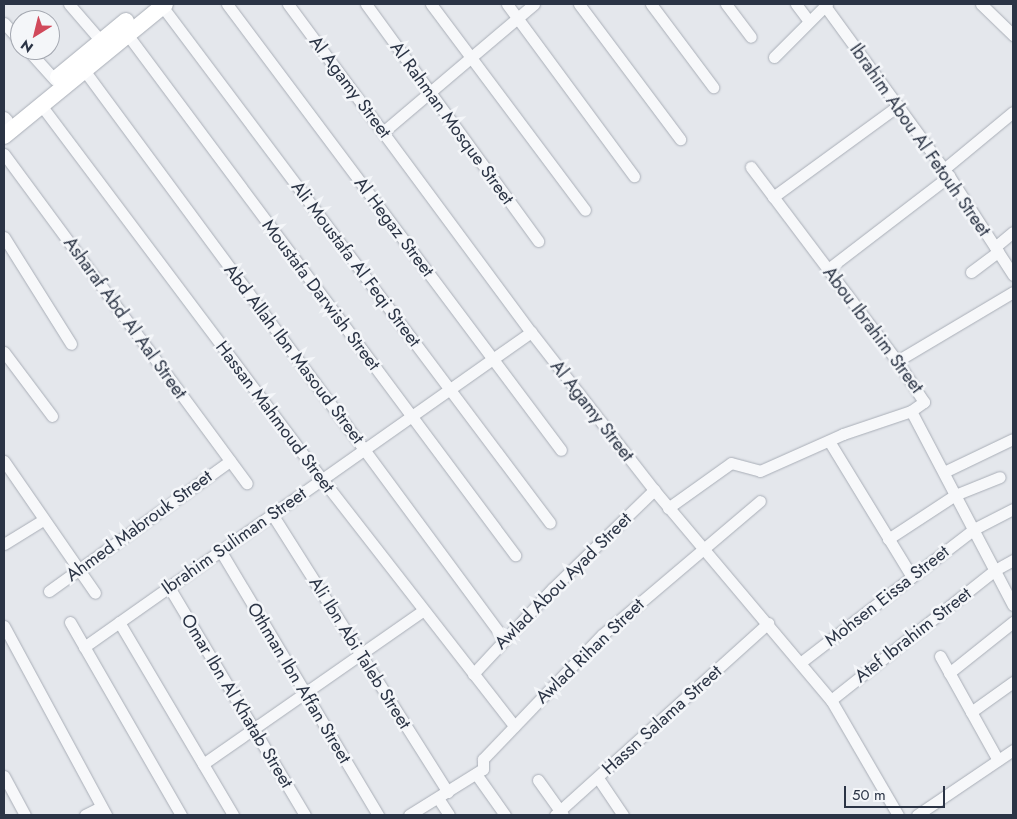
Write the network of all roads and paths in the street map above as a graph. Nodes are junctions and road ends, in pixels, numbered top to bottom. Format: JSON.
{"nodes":[{"id":1,"x":69,"y":4,"type":"edge"},
{"id":2,"x":227,"y":4,"type":"edge"},
{"id":3,"x":288,"y":4,"type":"edge"},
{"id":4,"x":366,"y":4,"type":"edge"},
{"id":5,"x":431,"y":4,"type":"edge"},
{"id":6,"x":507,"y":4,"type":"edge"},
{"id":7,"x":534,"y":4,"type":"edge"},
{"id":8,"x":579,"y":4,"type":"edge"},
{"id":9,"x":652,"y":4,"type":"edge"},
{"id":10,"x":726,"y":4,"type":"edge"},
{"id":11,"x":796,"y":4,"type":"edge"},
{"id":12,"x":981,"y":4,"type":"edge"},
{"id":13,"x":158,"y":5,"type":"edge"},
{"id":14,"x":826,"y":5,"type":"edge"},
{"id":15,"x":517,"y":18,"type":"junction"},
{"id":16,"x":809,"y":21,"type":"junction"},
{"id":17,"x":127,"y":34,"type":"junction"},
{"id":18,"x":1013,"y":35,"type":"edge"},
{"id":19,"x":751,"y":37,"type":"dead end"},
{"id":20,"x":101,"y":41,"type":"junction"},
{"id":21,"x":471,"y":57,"type":"junction"},
{"id":22,"x":774,"y":57,"type":"dead end"},
{"id":23,"x":37,"y":60,"type":"edge"},
{"id":24,"x":84,"y":70,"type":"junction"},
{"id":25,"x":55,"y":80,"type":"junction"},
{"id":26,"x":713,"y":87,"type":"dead end"},
{"id":27,"x":430,"y":92,"type":"junction"},
{"id":28,"x":41,"y":105,"type":"junction"},
{"id":29,"x":898,"y":106,"type":"junction"},
{"id":30,"x":1013,"y":112,"type":"edge"},
{"id":31,"x":5,"y":124,"type":"edge"},
{"id":32,"x":383,"y":132,"type":"junction"},
{"id":33,"x":680,"y":139,"type":"dead end"},
{"id":34,"x":4,"y":154,"type":"edge"},
{"id":35,"x":751,"y":167,"type":"dead end"},
{"id":36,"x":947,"y":173,"type":"junction"},
{"id":37,"x":634,"y":176,"type":"dead end"},
{"id":38,"x":773,"y":197,"type":"junction"},
{"id":39,"x":585,"y":210,"type":"dead end"},
{"id":40,"x":1013,"y":232,"type":"edge"},
{"id":41,"x":4,"y":237,"type":"edge"},
{"id":42,"x":538,"y":241,"type":"dead end"},
{"id":43,"x":996,"y":249,"type":"junction"},
{"id":44,"x":828,"y":269,"type":"junction"},
{"id":45,"x":971,"y":272,"type":"dead end"},
{"id":46,"x":1013,"y":276,"type":"edge"},
{"id":47,"x":1013,"y":292,"type":"edge"},
{"id":48,"x":531,"y":332,"type":"junction"},
{"id":49,"x":71,"y":344,"type":"dead end"},
{"id":50,"x":4,"y":352,"type":"edge"},
{"id":51,"x":493,"y":358,"type":"junction"},
{"id":52,"x":897,"y":361,"type":"junction"},
{"id":53,"x":450,"y":388,"type":"junction"},
{"id":54,"x":912,"y":411,"type":"junction"},
{"id":55,"x":52,"y":416,"type":"dead end"},
{"id":56,"x":411,"y":416,"type":"junction"},
{"id":57,"x":1013,"y":439,"type":"edge"},
{"id":58,"x":829,"y":441,"type":"junction"},
{"id":59,"x":364,"y":449,"type":"junction"},
{"id":60,"x":561,"y":450,"type":"dead end"},
{"id":61,"x":4,"y":461,"type":"edge"},
{"id":62,"x":230,"y":461,"type":"junction"},
{"id":63,"x":944,"y":472,"type":"junction"},
{"id":64,"x":1000,"y":477,"type":"dead end"},
{"id":65,"x":322,"y":479,"type":"junction"},
{"id":66,"x":247,"y":484,"type":"dead end"},
{"id":67,"x":654,"y":490,"type":"junction"},
{"id":68,"x":955,"y":495,"type":"junction"},
{"id":69,"x":760,"y":501,"type":"dead end"},
{"id":70,"x":668,"y":508,"type":"junction"},
{"id":71,"x":1013,"y":509,"type":"edge"},
{"id":72,"x":272,"y":514,"type":"junction"},
{"id":73,"x":44,"y":520,"type":"junction"},
{"id":74,"x":550,"y":523,"type":"dead end"},
{"id":75,"x":974,"y":530,"type":"junction"},
{"id":76,"x":888,"y":539,"type":"junction"},
{"id":77,"x":4,"y":544,"type":"edge"},
{"id":78,"x":704,"y":548,"type":"junction"},
{"id":79,"x":220,"y":550,"type":"junction"},
{"id":80,"x":515,"y":555,"type":"dead end"},
{"id":81,"x":1013,"y":560,"type":"edge"},
{"id":82,"x":79,"y":570,"type":"junction"},
{"id":83,"x":995,"y":570,"type":"junction"},
{"id":84,"x":912,"y":577,"type":"junction"},
{"id":85,"x":169,"y":586,"type":"junction"},
{"id":86,"x":48,"y":592,"type":"dead end"},
{"id":87,"x":95,"y":593,"type":"dead end"},
{"id":88,"x":1013,"y":605,"type":"edge"},
{"id":89,"x":422,"y":611,"type":"junction"},
{"id":90,"x":70,"y":622,"type":"dead end"},
{"id":91,"x":119,"y":622,"type":"junction"},
{"id":92,"x":1013,"y":622,"type":"edge"},
{"id":93,"x":768,"y":623,"type":"junction"},
{"id":94,"x":4,"y":626,"type":"edge"},
{"id":95,"x":504,"y":639,"type":"junction"},
{"id":96,"x":8,"y":642,"type":"edge"},
{"id":97,"x":84,"y":647,"type":"junction"},
{"id":98,"x":361,"y":654,"type":"junction"},
{"id":99,"x":940,"y":656,"type":"dead end"},
{"id":100,"x":800,"y":663,"type":"junction"},
{"id":101,"x":949,"y":673,"type":"junction"},
{"id":102,"x":473,"y":674,"type":"junction"},
{"id":103,"x":1013,"y":682,"type":"edge"},
{"id":104,"x":305,"y":692,"type":"junction"},
{"id":105,"x":831,"y":700,"type":"junction"},
{"id":106,"x":971,"y":712,"type":"junction"},
{"id":107,"x":514,"y":726,"type":"junction"},
{"id":108,"x":254,"y":728,"type":"junction"},
{"id":109,"x":1013,"y":750,"type":"edge"},
{"id":110,"x":998,"y":760,"type":"junction"},
{"id":111,"x":203,"y":764,"type":"junction"},
{"id":112,"x":476,"y":774,"type":"junction"},
{"id":113,"x":4,"y":776,"type":"edge"},
{"id":114,"x":598,"y":778,"type":"junction"},
{"id":115,"x":538,"y":780,"type":"dead end"},
{"id":116,"x":443,"y":795,"type":"junction"},
{"id":117,"x":103,"y":811,"type":"edge"},
{"id":118,"x":559,"y":814,"type":"edge"},
{"id":119,"x":25,"y":815,"type":"edge"},
{"id":120,"x":85,"y":815,"type":"edge"},
{"id":121,"x":180,"y":815,"type":"edge"},
{"id":122,"x":233,"y":815,"type":"edge"},
{"id":123,"x":305,"y":815,"type":"edge"},
{"id":124,"x":378,"y":815,"type":"edge"},
{"id":125,"x":409,"y":815,"type":"edge"},
{"id":126,"x":449,"y":815,"type":"edge"},
{"id":127,"x":505,"y":815,"type":"edge"},
{"id":128,"x":623,"y":815,"type":"edge"},
{"id":129,"x":898,"y":815,"type":"edge"},
{"id":130,"x":917,"y":815,"type":"edge"}],
"edges":[{"from":1,"to":20,"type":"street"},
{"from":2,"to":51,"type":"street","name":"Al Hegaz Street"},
{"from":3,"to":32,"type":"street","name":"Al Agamy Street"},
{"from":4,"to":27,"type":"street","name":"Al Rahman Mosque Street"},
{"from":5,"to":21,"type":"street"},
{"from":6,"to":15,"type":"street"},
{"from":7,"to":15,"type":"street"},
{"from":8,"to":33,"type":"street"},
{"from":9,"to":26,"type":"street"},
{"from":10,"to":19,"type":"street"},
{"from":11,"to":16,"type":"street"},
{"from":12,"to":18,"type":"street"},
{"from":13,"to":17,"type":"main road"},
{"from":13,"to":20,"type":"main road"},
{"from":13,"to":53,"type":"street","name":"Ali Moustafa Al Feqi Street"},
{"from":14,"to":16,"type":"street"},
{"from":14,"to":29,"type":"street","name":"Ibrahim Abou Al Fetouh Street"},
{"from":15,"to":21,"type":"street"},
{"from":15,"to":37,"type":"street"},
{"from":16,"to":22,"type":"street"},
{"from":17,"to":24,"type":"main road"},
{"from":17,"to":56,"type":"street","name":"Moustafa Darwish Street"},
{"from":20,"to":25,"type":"main road"},
{"from":21,"to":27,"type":"street"},
{"from":21,"to":39,"type":"street"},
{"from":23,"to":25,"type":"street"},
{"from":24,"to":28,"type":"main road"},
{"from":24,"to":59,"type":"street","name":"Abd Allah Ibn Masoud Street"},
{"from":25,"to":31,"type":"main road"},
{"from":27,"to":32,"type":"street"},
{"from":27,"to":42,"type":"street","name":"Al Rahman Mosque Street"},
{"from":28,"to":31,"type":"main road"},
{"from":28,"to":65,"type":"street","name":"Hassan Mahmoud Street"},
{"from":29,"to":36,"type":"street","name":"Ibrahim Abou Al Fetouh Street"},
{"from":29,"to":38,"type":"street"},
{"from":30,"to":36,"type":"street"},
{"from":32,"to":48,"type":"street","name":"Al Agamy Street"},
{"from":34,"to":62,"type":"street","name":"Asharaf Abd Al Aal Street"},
{"from":35,"to":38,"type":"street","name":"Abou Ibrahim Street"},
{"from":36,"to":43,"type":"street","name":"Ibrahim Abou Al Fetouh Street"},
{"from":36,"to":44,"type":"street"},
{"from":38,"to":44,"type":"street","name":"Abou Ibrahim Street"},
{"from":40,"to":43,"type":"street"},
{"from":41,"to":49,"type":"street"},
{"from":43,"to":45,"type":"street"},
{"from":43,"to":46,"type":"street","name":"Ibrahim Abou Al Fetouh Street"},
{"from":44,"to":52,"type":"street","name":"Abou Ibrahim Street"},
{"from":47,"to":52,"type":"street"},
{"from":48,"to":51,"type":"street","name":"Ibrahim Suliman Street"},
{"from":48,"to":67,"type":"street","name":"Al Agamy Street"},
{"from":50,"to":55,"type":"street"},
{"from":51,"to":53,"type":"street","name":"Ibrahim Suliman Street"},
{"from":51,"to":60,"type":"street","name":"Al Hegaz Street"},
{"from":52,"to":54,"type":"street","name":"Abou Ibrahim Street"},
{"from":53,"to":56,"type":"street","name":"Ibrahim Suliman Street"},
{"from":53,"to":74,"type":"street","name":"Ali Moustafa Al Feqi Street"},
{"from":54,"to":58,"type":"street"},
{"from":54,"to":63,"type":"street","name":"Abou Ibrahim Street"},
{"from":56,"to":59,"type":"street","name":"Ibrahim Suliman Street"},
{"from":56,"to":80,"type":"street","name":"Moustafa Darwish Street"},
{"from":57,"to":63,"type":"street"},
{"from":58,"to":70,"type":"street"},
{"from":58,"to":76,"type":"street"},
{"from":59,"to":65,"type":"street","name":"Ibrahim Suliman Street"},
{"from":59,"to":95,"type":"street","name":"Abd Allah Ibn Masoud Street"},
{"from":61,"to":73,"type":"street"},
{"from":62,"to":66,"type":"street","name":"Asharaf Abd Al Aal Street"},
{"from":62,"to":82,"type":"street","name":"Ahmed Mabrouk Street"},
{"from":63,"to":68,"type":"street","name":"Abou Ibrahim Street"},
{"from":64,"to":68,"type":"street"},
{"from":65,"to":72,"type":"street","name":"Ibrahim Suliman Street"},
{"from":65,"to":89,"type":"street","name":"Hassan Mahmoud Street"},
{"from":67,"to":70,"type":"street","name":"Al Agamy Street"},
{"from":67,"to":95,"type":"street","name":"Awlad Abou Ayad Street"},
{"from":68,"to":75,"type":"street","name":"Abou Ibrahim Street"},
{"from":68,"to":76,"type":"street"},
{"from":69,"to":78,"type":"street","name":"Awlad Rihan Street"},
{"from":70,"to":78,"type":"street","name":"Al Agamy Street"},
{"from":71,"to":75,"type":"street","name":"Mohsen Eissa Street"},
{"from":72,"to":79,"type":"street","name":"Ibrahim Suliman Street"},
{"from":72,"to":98,"type":"street","name":"Ali Ibn Abi Taleb Street"},
{"from":73,"to":77,"type":"street"},
{"from":73,"to":82,"type":"street"},
{"from":75,"to":83,"type":"street","name":"Abou Ibrahim Street"},
{"from":75,"to":84,"type":"street","name":"Mohsen Eissa Street"},
{"from":76,"to":84,"type":"street"},
{"from":78,"to":93,"type":"street","name":"Al Agamy Street"},
{"from":78,"to":107,"type":"street","name":"Awlad Rihan Street"},
{"from":79,"to":85,"type":"street","name":"Ibrahim Suliman Street"},
{"from":79,"to":104,"type":"street","name":"Othman Ibn Affan Street"},
{"from":81,"to":83,"type":"street","name":"Atef Ibrahim Street"},
{"from":82,"to":86,"type":"street","name":"Ahmed Mabrouk Street"},
{"from":82,"to":87,"type":"street"},
{"from":83,"to":88,"type":"street","name":"Abou Ibrahim Street"},
{"from":83,"to":105,"type":"street","name":"Atef Ibrahim Street"},
{"from":84,"to":100,"type":"street","name":"Mohsen Eissa Street"},
{"from":85,"to":91,"type":"street","name":"Ibrahim Suliman Street"},
{"from":85,"to":108,"type":"street","name":"Omar Ibn Al Khatab Street"},
{"from":89,"to":98,"type":"street"},
{"from":89,"to":102,"type":"street","name":"Hassan Mahmoud Street"},
{"from":90,"to":97,"type":"street"},
{"from":91,"to":97,"type":"street","name":"Ibrahim Suliman Street"},
{"from":91,"to":111,"type":"street"},
{"from":92,"to":101,"type":"street"},
{"from":93,"to":100,"type":"street","name":"Al Agamy Street"},
{"from":93,"to":114,"type":"street","name":"Hassn Salama Street"},
{"from":94,"to":96,"type":"street"},
{"from":95,"to":102,"type":"street","name":"Awlad Abou Ayad Street"},
{"from":96,"to":117,"type":"street"},
{"from":97,"to":121,"type":"street"},
{"from":98,"to":104,"type":"street"},
{"from":98,"to":116,"type":"street","name":"Ali Ibn Abi Taleb Street"},
{"from":99,"to":101,"type":"street"},
{"from":100,"to":105,"type":"street","name":"Al Agamy Street"},
{"from":101,"to":106,"type":"street"},
{"from":102,"to":107,"type":"street","name":"Hassan Mahmoud Street"},
{"from":103,"to":106,"type":"street"},
{"from":104,"to":108,"type":"street"},
{"from":104,"to":124,"type":"street","name":"Othman Ibn Affan Street"},
{"from":105,"to":129,"type":"street","name":"Al Agamy Street"},
{"from":106,"to":110,"type":"street"},
{"from":107,"to":112,"type":"street","name":"Awlad Rihan Street"},
{"from":108,"to":111,"type":"street"},
{"from":108,"to":123,"type":"street","name":"Omar Ibn Al Khatab Street"},
{"from":109,"to":110,"type":"street"},
{"from":110,"to":130,"type":"street"},
{"from":111,"to":122,"type":"street"},
{"from":112,"to":116,"type":"street"},
{"from":112,"to":127,"type":"street"},
{"from":113,"to":119,"type":"street"},
{"from":114,"to":118,"type":"street","name":"Hassn Salama Street"},
{"from":114,"to":128,"type":"street"},
{"from":115,"to":118,"type":"street"},
{"from":116,"to":125,"type":"street"},
{"from":116,"to":126,"type":"street","name":"Ali Ibn Abi Taleb Street"},
{"from":117,"to":120,"type":"street"}]}
